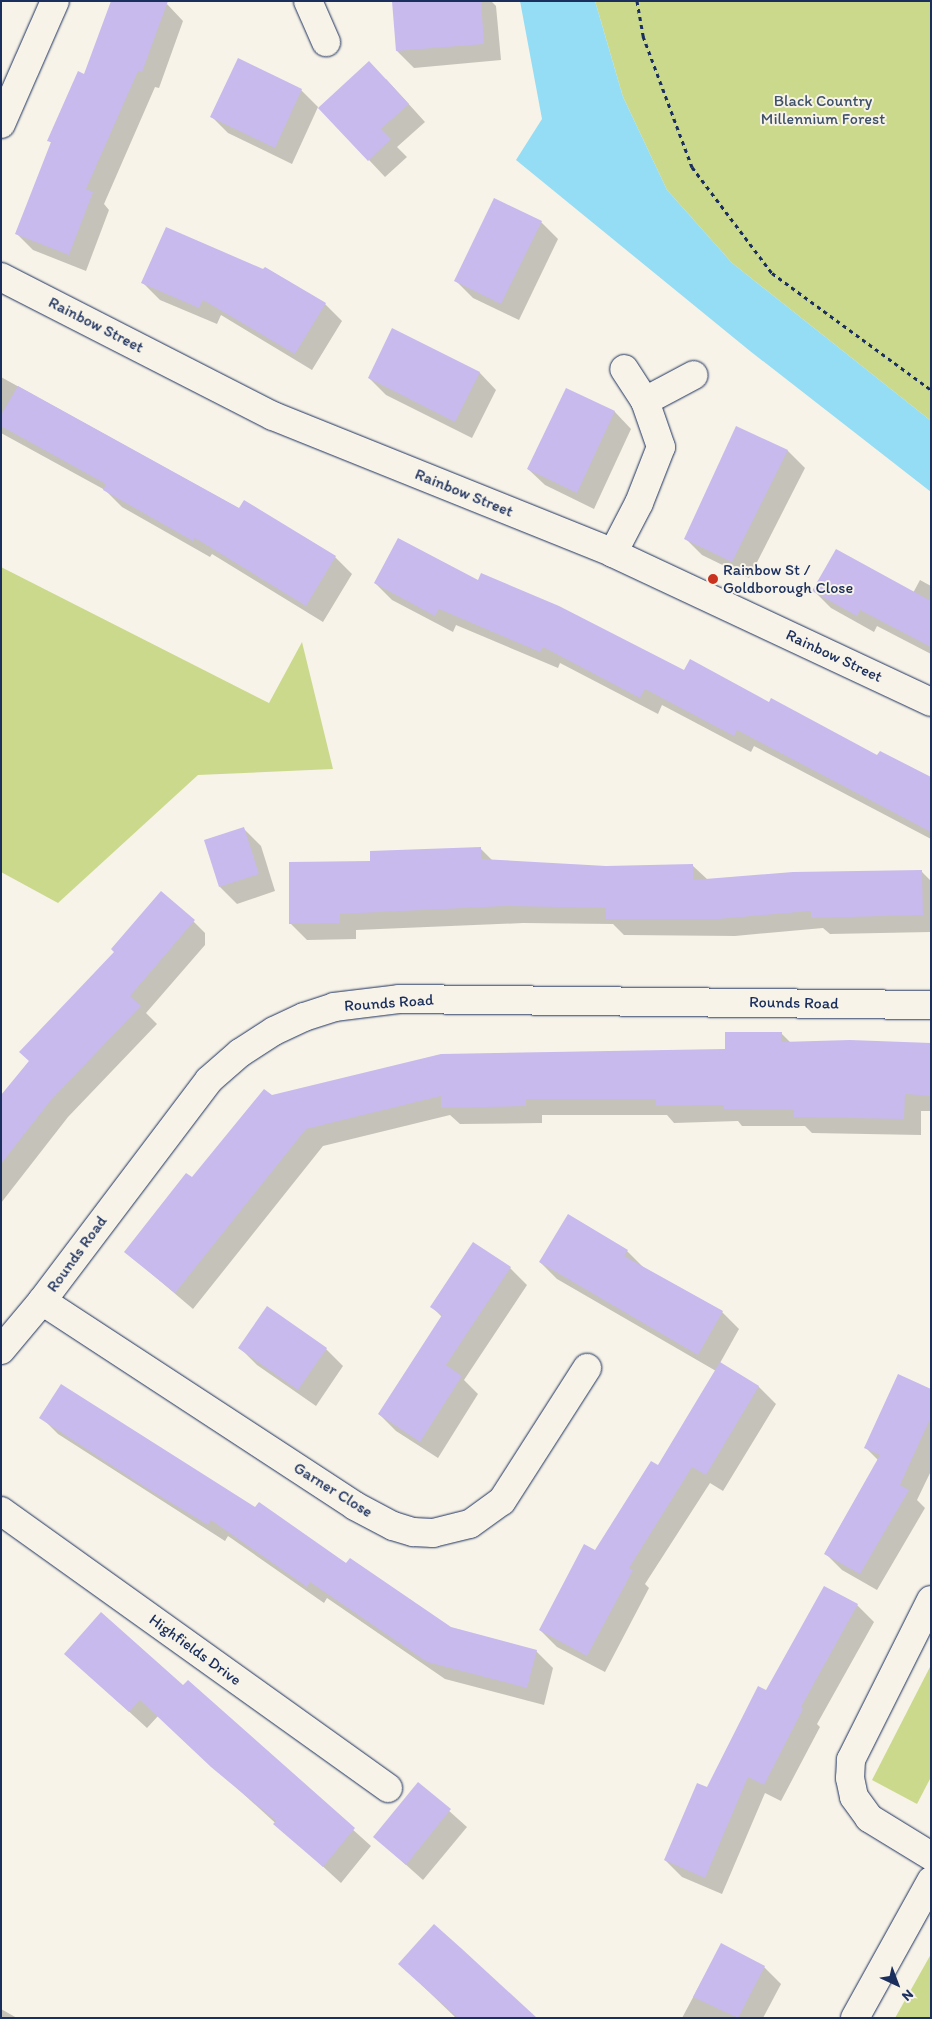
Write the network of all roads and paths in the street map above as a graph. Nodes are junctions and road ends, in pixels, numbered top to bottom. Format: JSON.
{"nodes":[{"id":1,"x":55,"y":1,"type":"edge"},
{"id":2,"x":308,"y":1,"type":"edge"},
{"id":3,"x":637,"y":1,"type":"edge"},
{"id":4,"x":326,"y":42,"type":"dead end"},
{"id":5,"x":1,"y":124,"type":"edge"},
{"id":6,"x":1,"y":277,"type":"edge"},
{"id":7,"x":624,"y":369,"type":"dead end"},
{"id":8,"x":694,"y":375,"type":"dead end"},
{"id":9,"x":931,"y":390,"type":"edge"},
{"id":10,"x":646,"y":401,"type":"junction"},
{"id":11,"x":613,"y":553,"type":"junction"},
{"id":12,"x":931,"y":702,"type":"edge"},
{"id":13,"x":931,"y":1004,"type":"edge"},
{"id":14,"x":42,"y":1301,"type":"junction"},
{"id":15,"x":1,"y":1350,"type":"edge"},
{"id":16,"x":587,"y":1368,"type":"dead end"},
{"id":17,"x":1,"y":1511,"type":"edge"},
{"id":18,"x":931,"y":1600,"type":"edge"},
{"id":19,"x":388,"y":1788,"type":"dead end"},
{"id":20,"x":931,"y":1856,"type":"edge"},
{"id":21,"x":931,"y":1882,"type":"edge"},
{"id":22,"x":854,"y":2018,"type":"edge"}],
"edges":[{"from":1,"to":5,"type":"street"},
{"from":2,"to":4,"type":"street"},
{"from":3,"to":9,"type":"path"},
{"from":6,"to":11,"type":"street","name":"Rainbow Street"},
{"from":7,"to":10,"type":"street"},
{"from":8,"to":10,"type":"street"},
{"from":10,"to":11,"type":"street"},
{"from":11,"to":12,"type":"street","name":"Rainbow Street"},
{"from":13,"to":14,"type":"street","name":"Rounds Road"},
{"from":14,"to":15,"type":"street","name":"Rounds Road"},
{"from":14,"to":16,"type":"street","name":"Garner Close"},
{"from":17,"to":19,"type":"street","name":"Highfields Drive"},
{"from":18,"to":20,"type":"street"},
{"from":21,"to":22,"type":"street"}]}
